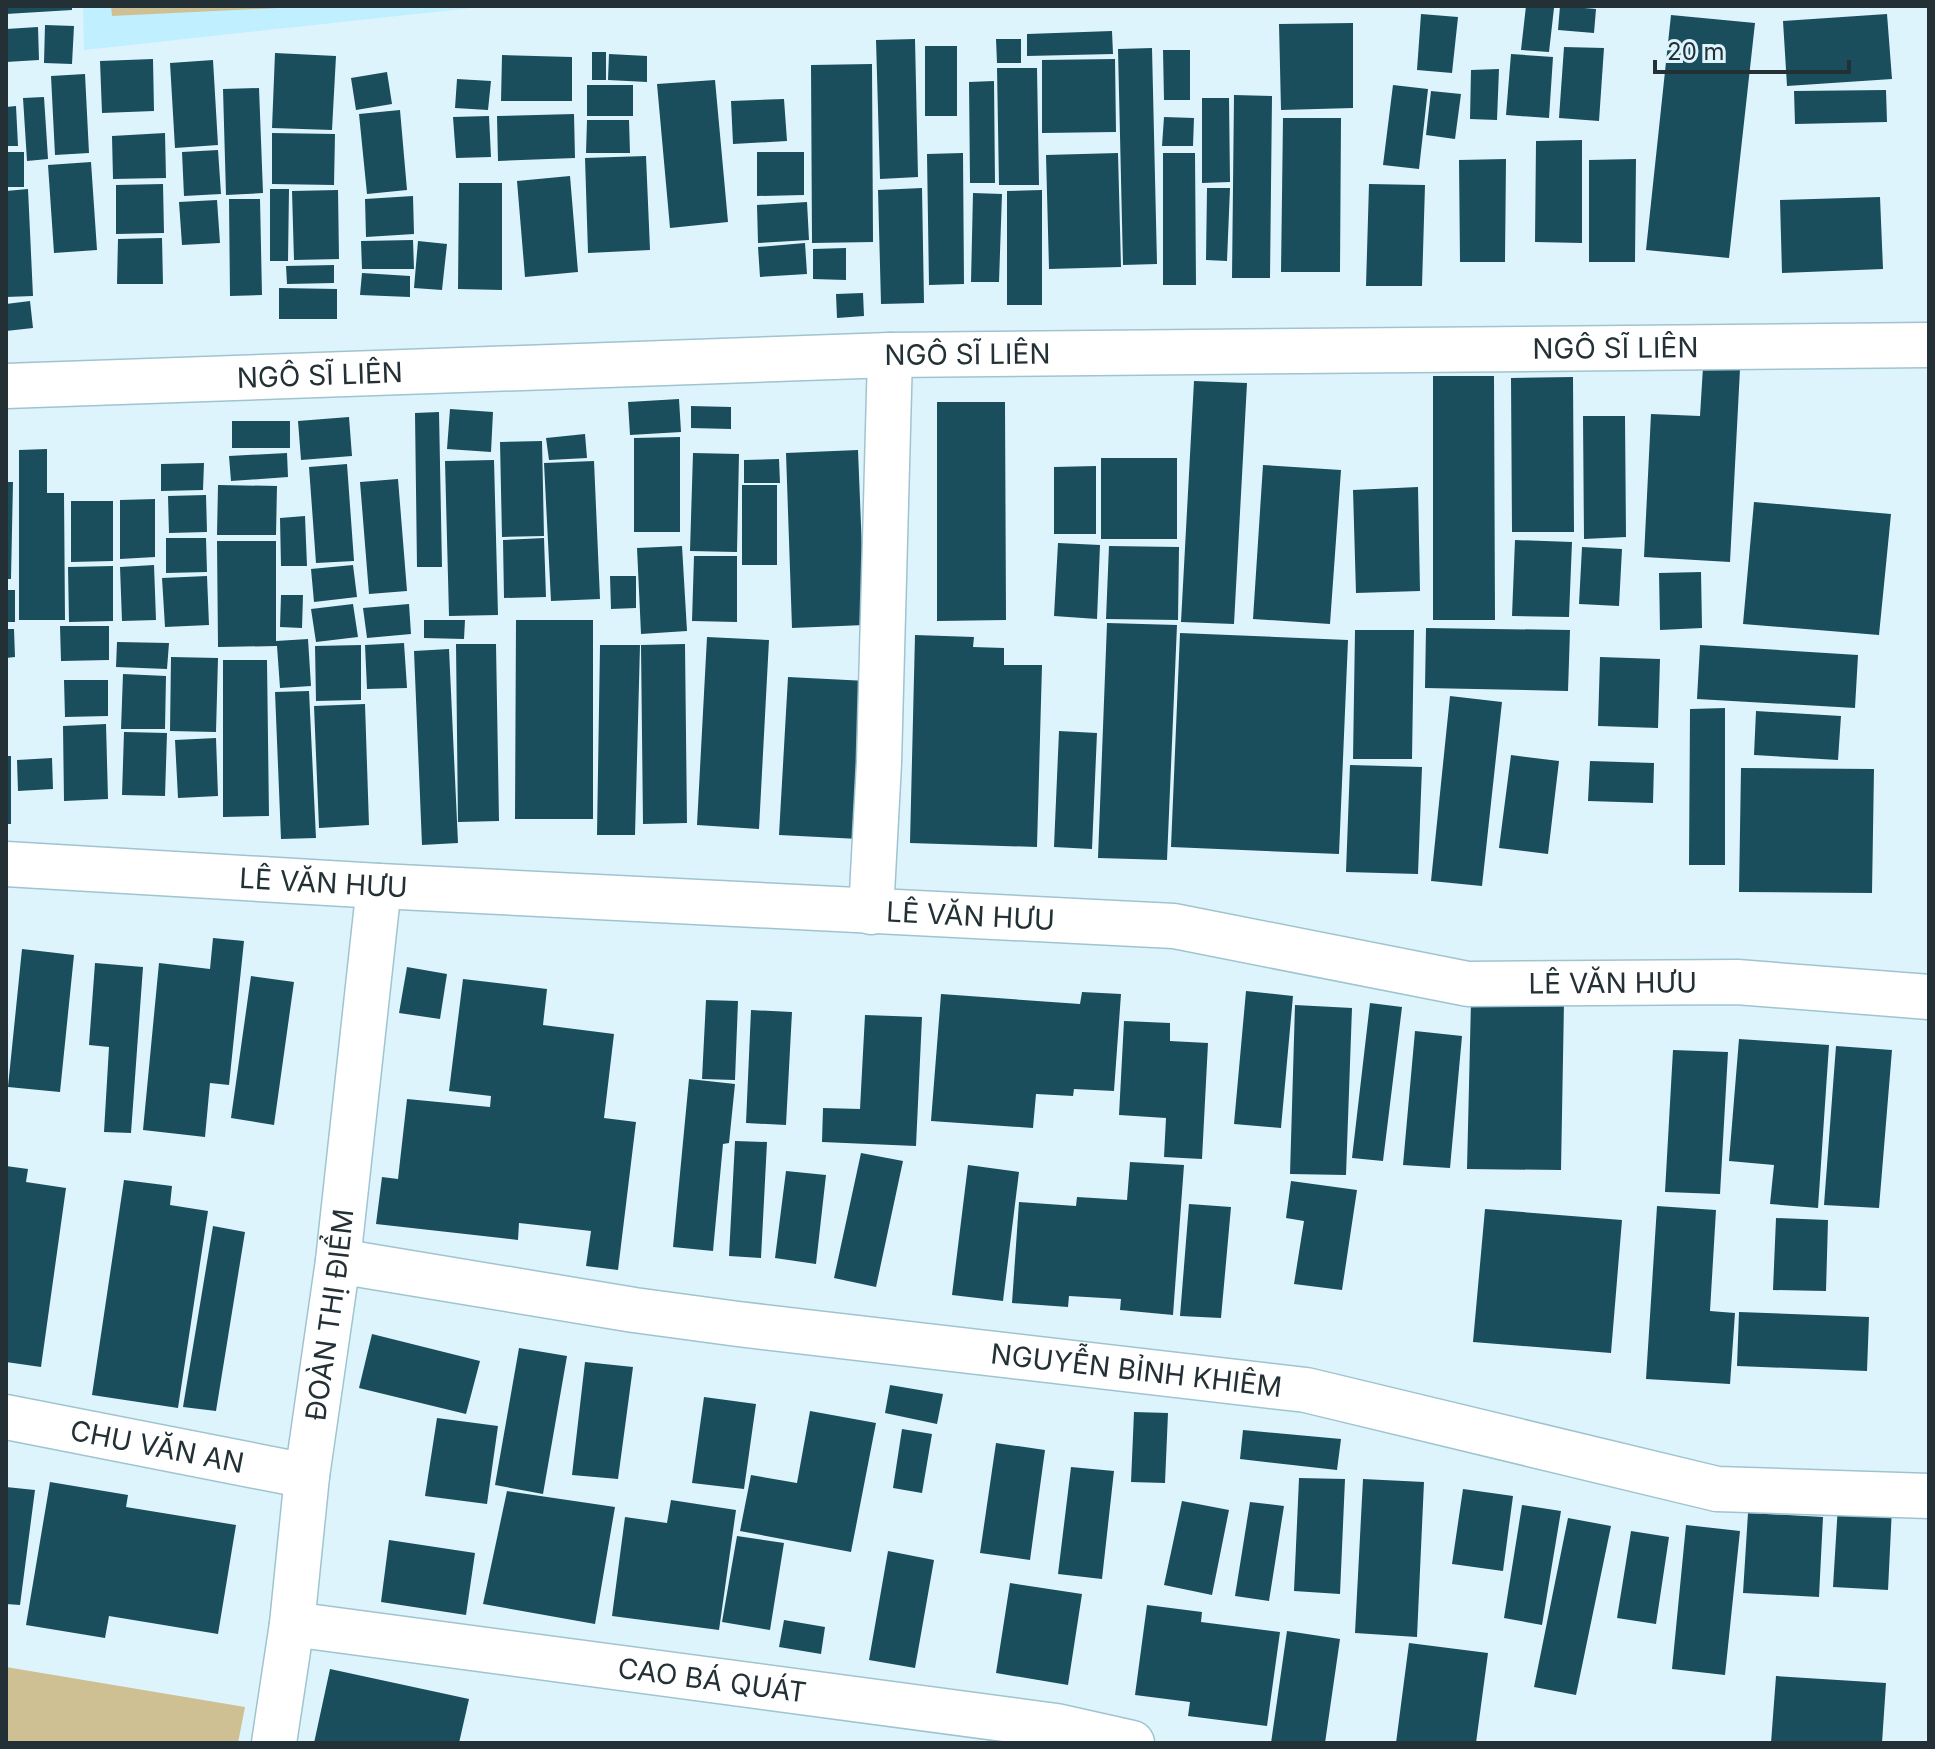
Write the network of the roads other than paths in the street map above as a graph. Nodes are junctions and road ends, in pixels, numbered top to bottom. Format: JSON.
{"nodes":[{"id":1,"x":1929,"y":345,"type":"edge"},
{"id":2,"x":890,"y":355,"type":"junction"},
{"id":3,"x":6,"y":386,"type":"edge"},
{"id":4,"x":6,"y":864,"type":"edge"},
{"id":5,"x":379,"y":886,"type":"junction"},
{"id":6,"x":871,"y":912,"type":"junction"},
{"id":7,"x":1929,"y":997,"type":"edge"},
{"id":8,"x":338,"y":1261,"type":"junction"},
{"id":9,"x":6,"y":1417,"type":"edge"},
{"id":10,"x":307,"y":1476,"type":"junction"},
{"id":11,"x":1929,"y":1496,"type":"edge"},
{"id":12,"x":292,"y":1624,"type":"junction"},
{"id":13,"x":274,"y":1743,"type":"edge"},
{"id":14,"x":1132,"y":1743,"type":"edge"}],
"edges":[{"from":1,"to":2,"type":"street","name":"NGÔ SĨ LIÊN"},
{"from":2,"to":3,"type":"street","name":"NGÔ SĨ LIÊN"},
{"from":2,"to":6,"type":"street"},
{"from":4,"to":5,"type":"street","name":"LÊ VĂN HƯU"},
{"from":5,"to":6,"type":"street","name":"LÊ VĂN HƯU"},
{"from":5,"to":8,"type":"street","name":"ĐOÀN THỊ ĐIỂM"},
{"from":6,"to":7,"type":"street","name":"LÊ VĂN HƯU"},
{"from":8,"to":10,"type":"street","name":"ĐOÀN THỊ ĐIỂM"},
{"from":8,"to":11,"type":"street","name":"NGUYỄN BỈNH KHIÊM"},
{"from":9,"to":10,"type":"street","name":"CHU VĂN AN"},
{"from":10,"to":12,"type":"street","name":"ĐOÀN THỊ ĐIỂM"},
{"from":12,"to":13,"type":"street","name":"ĐOÀN THỊ ĐIỂM"},
{"from":12,"to":14,"type":"street","name":"CAO BÁ QUÁT"}]}
